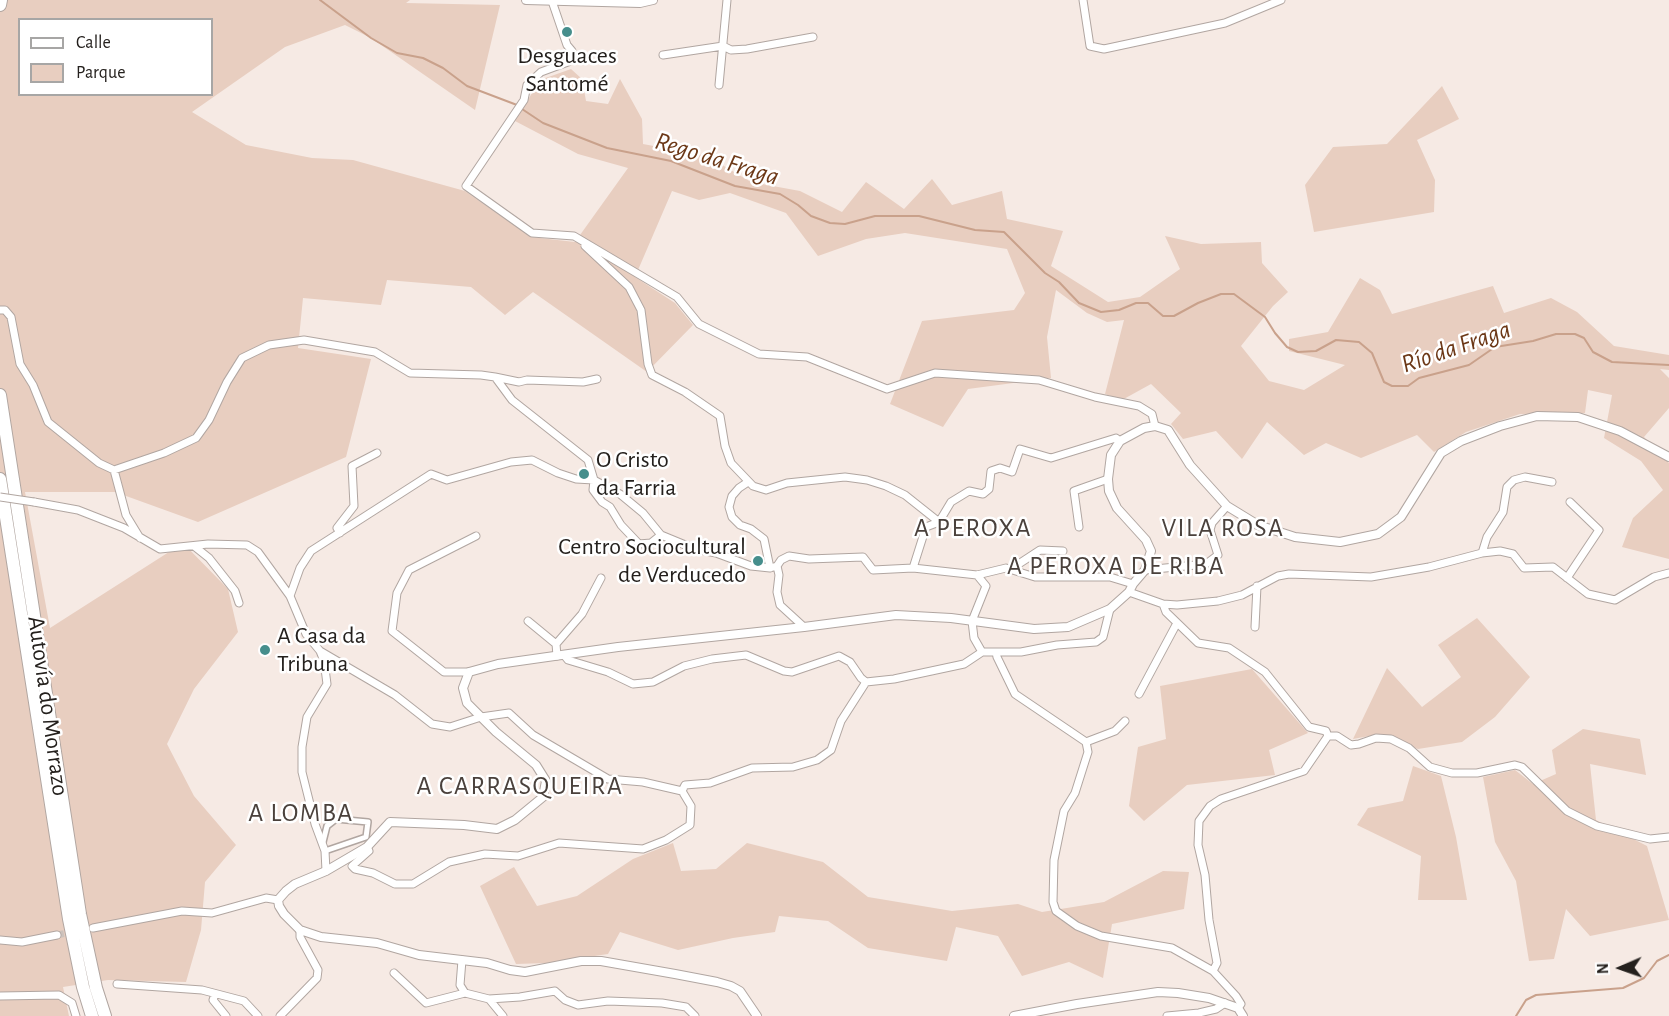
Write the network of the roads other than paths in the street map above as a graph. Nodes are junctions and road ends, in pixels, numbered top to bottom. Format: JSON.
{"nodes":[{"id":1,"x":1,"y":0,"type":"edge"},
{"id":2,"x":526,"y":0,"type":"edge"},
{"id":3,"x":653,"y":0,"type":"edge"},
{"id":4,"x":727,"y":0,"type":"edge"},
{"id":5,"x":1083,"y":0,"type":"edge"},
{"id":6,"x":1281,"y":0,"type":"edge"},
{"id":7,"x":552,"y":1,"type":"edge"},
{"id":8,"x":0,"y":4,"type":"edge"},
{"id":9,"x":813,"y":37,"type":"dead end"},
{"id":10,"x":723,"y":46,"type":"junction"},
{"id":11,"x":663,"y":55,"type":"dead end"},
{"id":12,"x":718,"y":85,"type":"dead end"},
{"id":13,"x":574,"y":236,"type":"junction"},
{"id":14,"x":0,"y":309,"type":"edge"},
{"id":15,"x":495,"y":377,"type":"junction"},
{"id":16,"x":597,"y":379,"type":"dead end"},
{"id":17,"x":0,"y":394,"type":"edge"},
{"id":18,"x":1155,"y":426,"type":"junction"},
{"id":19,"x":1120,"y":441,"type":"junction"},
{"id":20,"x":377,"y":453,"type":"dead end"},
{"id":21,"x":1669,"y":457,"type":"edge"},
{"id":22,"x":114,"y":470,"type":"junction"},
{"id":23,"x":0,"y":479,"type":"edge"},
{"id":24,"x":1108,"y":479,"type":"junction"},
{"id":25,"x":594,"y":480,"type":"junction"},
{"id":26,"x":748,"y":482,"type":"junction"},
{"id":27,"x":1552,"y":482,"type":"dead end"},
{"id":28,"x":0,"y":497,"type":"edge"},
{"id":29,"x":1570,"y":502,"type":"dead end"},
{"id":30,"x":1227,"y":506,"type":"junction"},
{"id":31,"x":939,"y":522,"type":"junction"},
{"id":32,"x":1079,"y":527,"type":"dead end"},
{"id":33,"x":340,"y":533,"type":"junction"},
{"id":34,"x":476,"y":536,"type":"dead end"},
{"id":35,"x":661,"y":536,"type":"junction"},
{"id":36,"x":140,"y":538,"type":"junction"},
{"id":37,"x":194,"y":546,"type":"junction"},
{"id":38,"x":1063,"y":551,"type":"dead end"},
{"id":39,"x":1482,"y":553,"type":"junction"},
{"id":40,"x":774,"y":567,"type":"junction"},
{"id":41,"x":913,"y":568,"type":"junction"},
{"id":42,"x":1011,"y":569,"type":"junction"},
{"id":43,"x":1144,"y":570,"type":"junction"},
{"id":44,"x":1669,"y":573,"type":"edge"},
{"id":45,"x":977,"y":575,"type":"junction"},
{"id":46,"x":601,"y":578,"type":"dead end"},
{"id":47,"x":1567,"y":578,"type":"junction"},
{"id":48,"x":1133,"y":584,"type":"junction"},
{"id":49,"x":1257,"y":586,"type":"junction"},
{"id":50,"x":1129,"y":592,"type":"junction"},
{"id":51,"x":290,"y":596,"type":"junction"},
{"id":52,"x":239,"y":603,"type":"dead end"},
{"id":53,"x":1163,"y":604,"type":"junction"},
{"id":54,"x":1110,"y":609,"type":"junction"},
{"id":55,"x":528,"y":621,"type":"dead end"},
{"id":56,"x":972,"y":621,"type":"junction"},
{"id":57,"x":1177,"y":623,"type":"junction"},
{"id":58,"x":804,"y":627,"type":"junction"},
{"id":59,"x":1255,"y":627,"type":"dead end"},
{"id":60,"x":556,"y":644,"type":"junction"},
{"id":61,"x":320,"y":651,"type":"junction"},
{"id":62,"x":982,"y":652,"type":"junction"},
{"id":63,"x":996,"y":652,"type":"junction"},
{"id":64,"x":560,"y":655,"type":"junction"},
{"id":65,"x":469,"y":672,"type":"junction"},
{"id":66,"x":866,"y":682,"type":"junction"},
{"id":67,"x":1139,"y":694,"type":"dead end"},
{"id":68,"x":481,"y":717,"type":"junction"},
{"id":69,"x":1125,"y":721,"type":"dead end"},
{"id":70,"x":1329,"y":735,"type":"junction"},
{"id":71,"x":1086,"y":742,"type":"junction"},
{"id":72,"x":682,"y":791,"type":"junction"},
{"id":73,"x":1669,"y":837,"type":"edge"},
{"id":74,"x":324,"y":847,"type":"junction"},
{"id":75,"x":367,"y":847,"type":"junction"},
{"id":76,"x":326,"y":871,"type":"junction"},
{"id":77,"x":279,"y":900,"type":"junction"},
{"id":78,"x":93,"y":928,"type":"tunnel mouth"},
{"id":79,"x":300,"y":930,"type":"junction"},
{"id":80,"x":57,"y":935,"type":"tunnel mouth"},
{"id":81,"x":0,"y":940,"type":"edge"},
{"id":82,"x":462,"y":960,"type":"junction"},
{"id":83,"x":1213,"y":971,"type":"junction"},
{"id":84,"x":394,"y":973,"type":"dead end"},
{"id":85,"x":117,"y":984,"type":"dead end"},
{"id":86,"x":465,"y":993,"type":"junction"},
{"id":87,"x":215,"y":994,"type":"junction"},
{"id":88,"x":0,"y":996,"type":"edge"},
{"id":89,"x":489,"y":999,"type":"junction"},
{"id":90,"x":1225,"y":1003,"type":"junction"},
{"id":91,"x":1241,"y":1012,"type":"edge"},
{"id":92,"x":76,"y":1016,"type":"edge"},
{"id":93,"x":92,"y":1016,"type":"edge"},
{"id":94,"x":105,"y":1016,"type":"edge"},
{"id":95,"x":226,"y":1016,"type":"edge"},
{"id":96,"x":258,"y":1016,"type":"edge"},
{"id":97,"x":280,"y":1016,"type":"edge"},
{"id":98,"x":503,"y":1016,"type":"edge"},
{"id":99,"x":695,"y":1016,"type":"edge"},
{"id":100,"x":757,"y":1016,"type":"edge"},
{"id":101,"x":1014,"y":1016,"type":"edge"},
{"id":102,"x":1167,"y":1016,"type":"edge"}],
"edges":[{"from":1,"to":8,"type":"highway"},
{"from":2,"to":7,"type":"street"},
{"from":3,"to":7,"type":"street"},
{"from":4,"to":10,"type":"street"},
{"from":5,"to":6,"type":"street"},
{"from":7,"to":13,"type":"street"},
{"from":9,"to":10,"type":"street"},
{"from":10,"to":11,"type":"street"},
{"from":10,"to":12,"type":"street"},
{"from":13,"to":18,"type":"street"},
{"from":13,"to":26,"type":"street"},
{"from":14,"to":22,"type":"street"},
{"from":15,"to":16,"type":"street"},
{"from":15,"to":22,"type":"street"},
{"from":15,"to":25,"type":"street"},
{"from":17,"to":94,"type":"highway","name":"Autovía do Morrazo"},
{"from":18,"to":19,"type":"street"},
{"from":18,"to":30,"type":"street"},
{"from":19,"to":24,"type":"street"},
{"from":19,"to":31,"type":"street"},
{"from":20,"to":33,"type":"street"},
{"from":21,"to":30,"type":"street"},
{"from":22,"to":36,"type":"street"},
{"from":23,"to":93,"type":"highway","name":"Autovía do Morrazo"},
{"from":24,"to":32,"type":"street"},
{"from":24,"to":43,"type":"street"},
{"from":25,"to":33,"type":"street"},
{"from":25,"to":35,"type":"street"},
{"from":25,"to":35,"type":"street"},
{"from":26,"to":31,"type":"street"},
{"from":26,"to":40,"type":"street"},
{"from":27,"to":39,"type":"street"},
{"from":28,"to":36,"type":"street","bridge":true},
{"from":29,"to":47,"type":"street"},
{"from":30,"to":43,"type":"street"},
{"from":31,"to":41,"type":"street"},
{"from":33,"to":51,"type":"street"},
{"from":34,"to":65,"type":"street"},
{"from":35,"to":40,"type":"street"},
{"from":36,"to":37,"type":"street"},
{"from":37,"to":51,"type":"street"},
{"from":37,"to":52,"type":"street"},
{"from":38,"to":42,"type":"street"},
{"from":39,"to":47,"type":"street"},
{"from":39,"to":49,"type":"street"},
{"from":40,"to":41,"type":"street"},
{"from":40,"to":58,"type":"street"},
{"from":41,"to":45,"type":"street"},
{"from":42,"to":45,"type":"street"},
{"from":42,"to":48,"type":"street"},
{"from":43,"to":48,"type":"street"},
{"from":44,"to":47,"type":"street"},
{"from":45,"to":56,"type":"street"},
{"from":46,"to":60,"type":"street"},
{"from":48,"to":50,"type":"street"},
{"from":49,"to":53,"type":"street"},
{"from":49,"to":59,"type":"street"},
{"from":50,"to":53,"type":"street"},
{"from":50,"to":54,"type":"street"},
{"from":51,"to":61,"type":"street"},
{"from":53,"to":57,"type":"street"},
{"from":54,"to":56,"type":"street"},
{"from":54,"to":63,"type":"street"},
{"from":55,"to":60,"type":"street"},
{"from":56,"to":58,"type":"street"},
{"from":56,"to":62,"type":"street"},
{"from":57,"to":67,"type":"street"},
{"from":57,"to":70,"type":"street"},
{"from":58,"to":64,"type":"street"},
{"from":60,"to":64,"type":"street"},
{"from":61,"to":68,"type":"street"},
{"from":61,"to":74,"type":"street"},
{"from":62,"to":63,"type":"street"},
{"from":62,"to":66,"type":"street"},
{"from":63,"to":71,"type":"street"},
{"from":64,"to":65,"type":"street"},
{"from":64,"to":66,"type":"street"},
{"from":65,"to":68,"type":"street"},
{"from":66,"to":72,"type":"street"},
{"from":68,"to":72,"type":"street"},
{"from":68,"to":75,"type":"street"},
{"from":69,"to":71,"type":"street"},
{"from":70,"to":73,"type":"street"},
{"from":70,"to":83,"type":"street"},
{"from":71,"to":83,"type":"street"},
{"from":72,"to":75,"type":"street"},
{"from":74,"to":74,"type":"street"},
{"from":74,"to":76,"type":"street"},
{"from":75,"to":76,"type":"street"},
{"from":76,"to":77,"type":"street"},
{"from":77,"to":78,"type":"street"},
{"from":77,"to":79,"type":"street"},
{"from":79,"to":82,"type":"street"},
{"from":79,"to":97,"type":"street"},
{"from":80,"to":81,"type":"street"},
{"from":82,"to":86,"type":"street"},
{"from":82,"to":100,"type":"street"},
{"from":83,"to":91,"type":"street"},
{"from":84,"to":86,"type":"street"},
{"from":85,"to":87,"type":"street"},
{"from":86,"to":89,"type":"street"},
{"from":87,"to":95,"type":"street"},
{"from":87,"to":96,"type":"street"},
{"from":88,"to":92,"type":"street"},
{"from":89,"to":98,"type":"street"},
{"from":89,"to":99,"type":"street"},
{"from":90,"to":91,"type":"street"},
{"from":90,"to":101,"type":"street"},
{"from":90,"to":102,"type":"street"}]}
